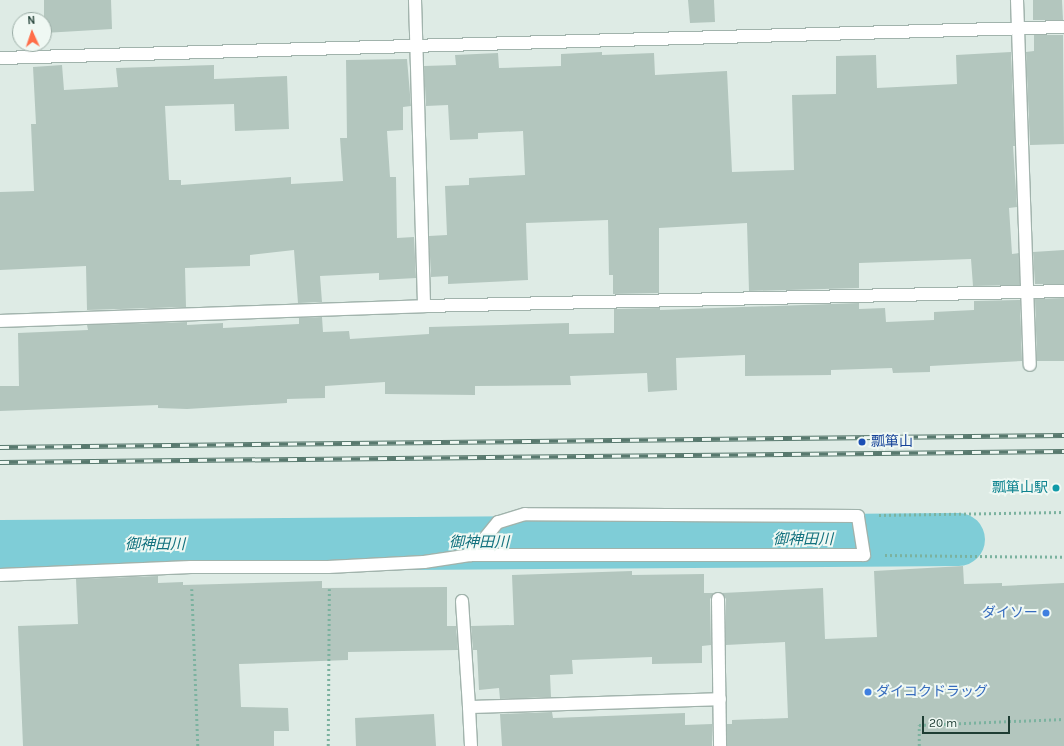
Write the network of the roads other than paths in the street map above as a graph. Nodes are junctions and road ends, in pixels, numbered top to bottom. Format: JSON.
{"nodes":[{"id":1,"x":416,"y":0,"type":"edge"},
{"id":2,"x":1017,"y":0,"type":"edge"},
{"id":3,"x":1064,"y":27,"type":"edge"},
{"id":4,"x":1018,"y":28,"type":"junction"},
{"id":5,"x":417,"y":46,"type":"junction"},
{"id":6,"x":0,"y":58,"type":"edge"},
{"id":7,"x":1064,"y":291,"type":"edge"},
{"id":8,"x":1029,"y":293,"type":"junction"},
{"id":9,"x":424,"y":306,"type":"junction"},
{"id":10,"x":0,"y":321,"type":"edge"},
{"id":11,"x":1030,"y":365,"type":"dead end"},
{"id":12,"x":474,"y":551,"type":"junction"},
{"id":13,"x":0,"y":575,"type":"edge"},
{"id":14,"x":718,"y":599,"type":"dead end"},
{"id":15,"x":462,"y":601,"type":"dead end"},
{"id":16,"x":720,"y":700,"type":"junction"},
{"id":17,"x":469,"y":707,"type":"junction"},
{"id":18,"x":471,"y":746,"type":"edge"},
{"id":19,"x":720,"y":746,"type":"edge"}],
"edges":[{"from":1,"to":5,"type":"street"},
{"from":2,"to":4,"type":"street"},
{"from":3,"to":4,"type":"street"},
{"from":4,"to":5,"type":"street"},
{"from":4,"to":8,"type":"street"},
{"from":5,"to":6,"type":"street"},
{"from":5,"to":9,"type":"street"},
{"from":7,"to":8,"type":"street"},
{"from":8,"to":9,"type":"street"},
{"from":8,"to":11,"type":"street"},
{"from":9,"to":10,"type":"street"},
{"from":12,"to":12,"type":"street"},
{"from":12,"to":13,"type":"street"},
{"from":14,"to":16,"type":"street"},
{"from":15,"to":17,"type":"street"},
{"from":16,"to":17,"type":"street"},
{"from":16,"to":19,"type":"street"},
{"from":17,"to":18,"type":"street"}]}
